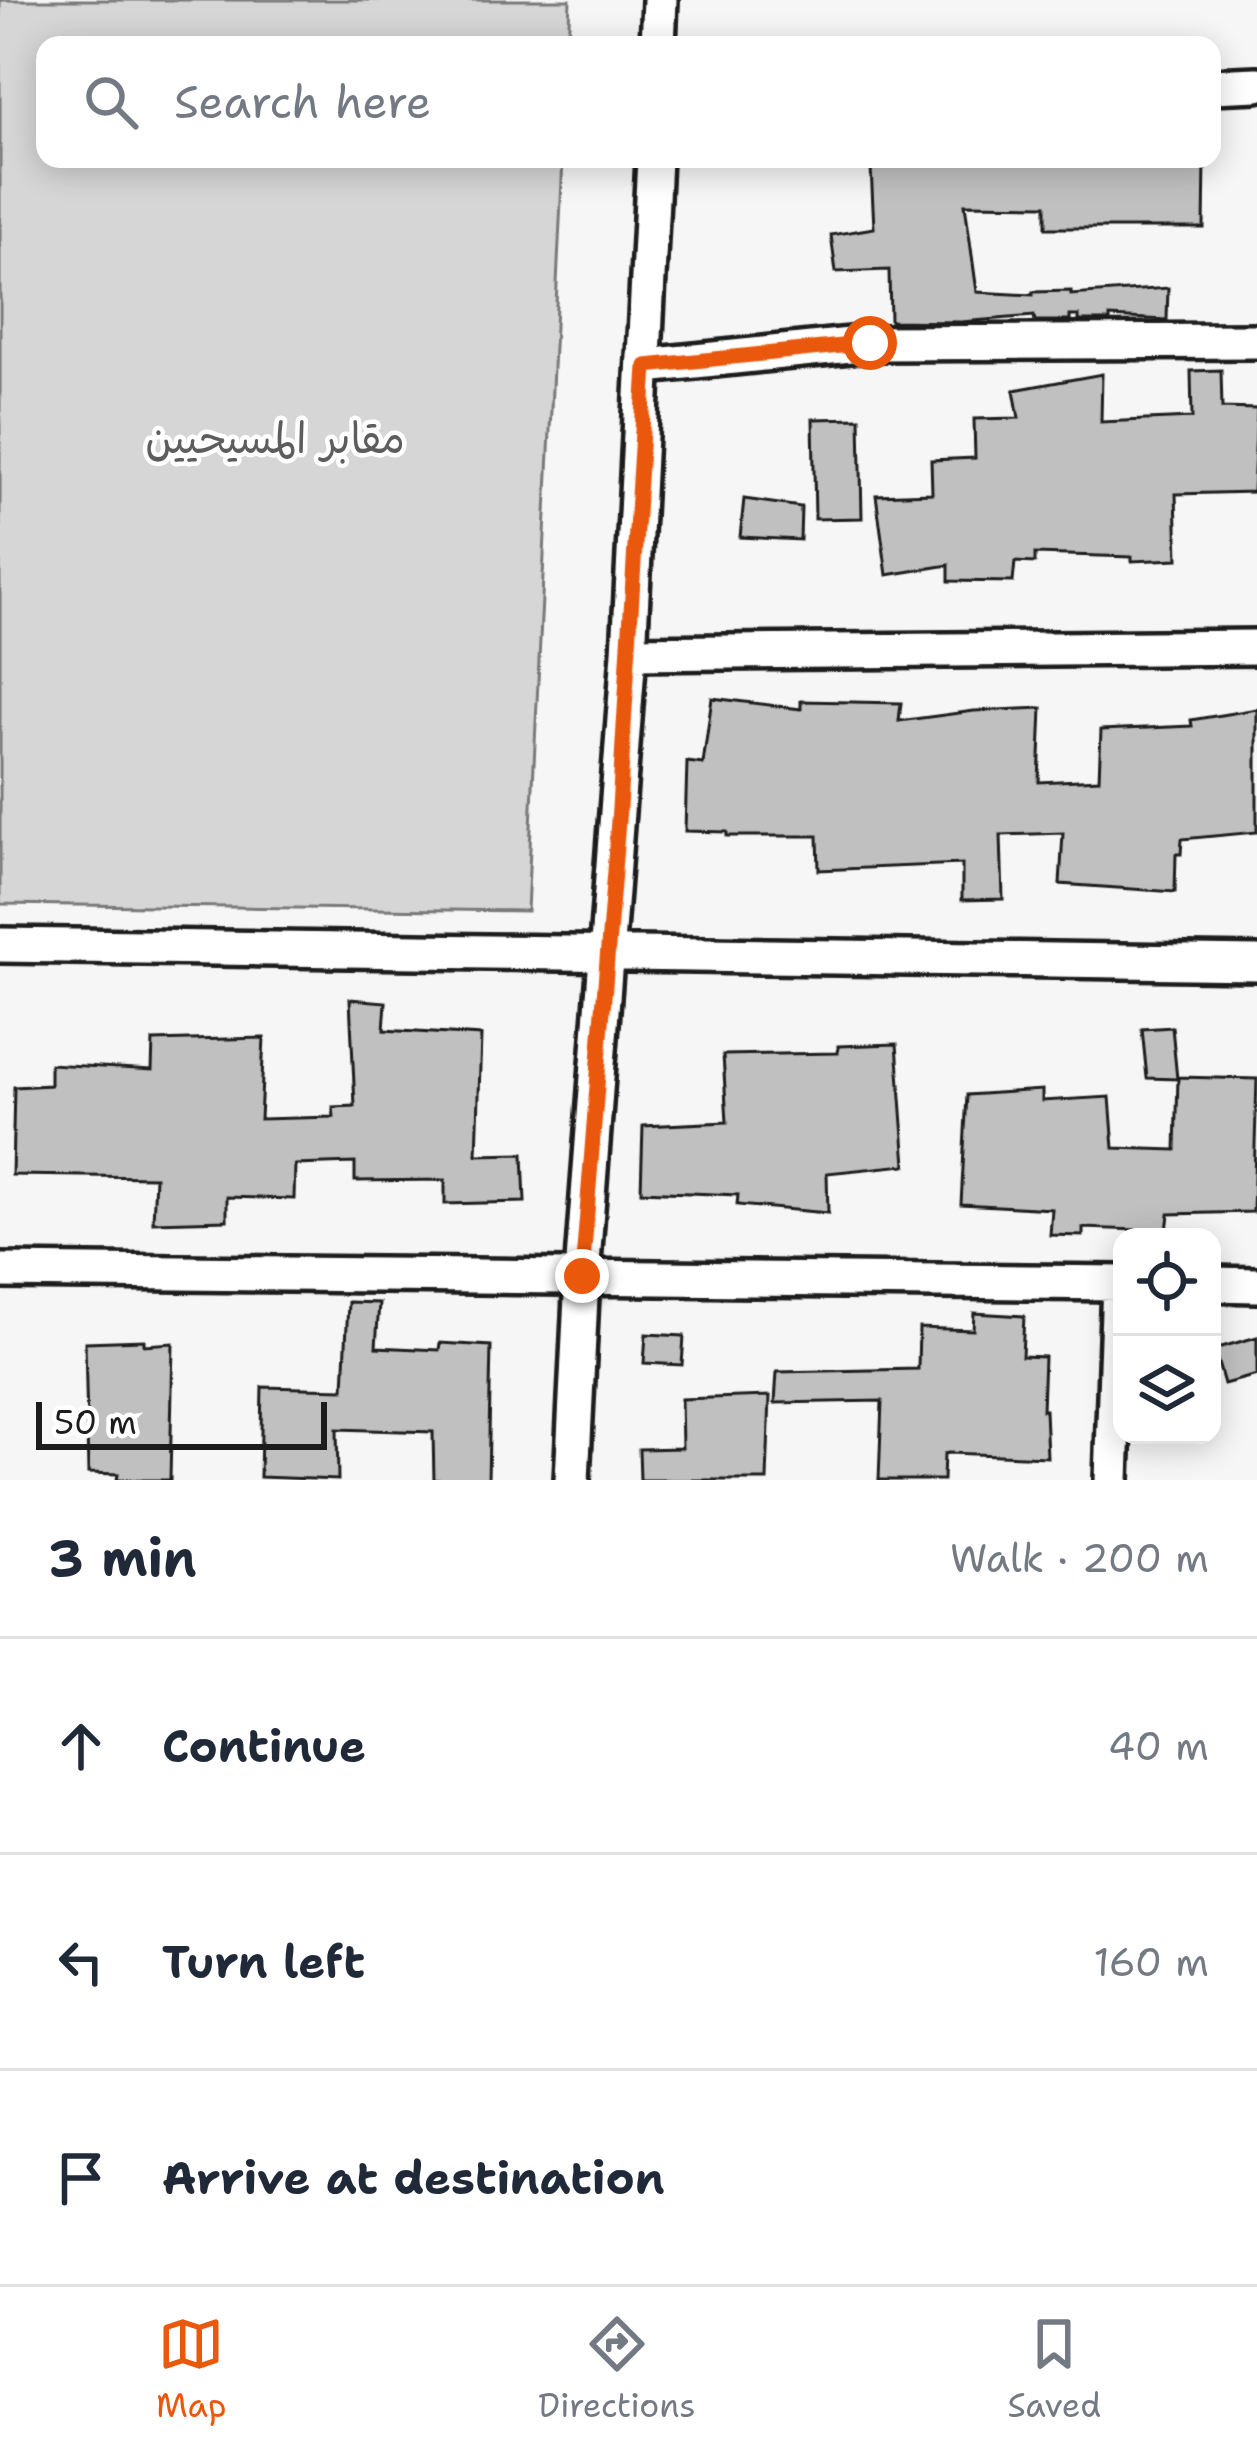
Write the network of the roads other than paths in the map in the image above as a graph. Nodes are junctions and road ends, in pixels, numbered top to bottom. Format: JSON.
{"nodes":[{"id":1,"x":660,"y":0,"type":"edge"},
{"id":2,"x":658,"y":36,"type":"edge"},
{"id":3,"x":1257,"y":85,"type":"edge"},
{"id":4,"x":1221,"y":86,"type":"edge"},
{"id":5,"x":654,"y":168,"type":"edge"},
{"id":6,"x":1257,"y":341,"type":"edge"},
{"id":7,"x":646,"y":366,"type":"junction"},
{"id":8,"x":1257,"y":647,"type":"edge"},
{"id":9,"x":629,"y":652,"type":"junction"},
{"id":10,"x":0,"y":945,"type":"edge"},
{"id":11,"x":605,"y":955,"type":"junction"},
{"id":12,"x":1257,"y":963,"type":"edge"},
{"id":13,"x":0,"y":1271,"type":"edge"},
{"id":14,"x":582,"y":1276,"type":"junction"},
{"id":15,"x":1113,"y":1283,"type":"edge"},
{"id":16,"x":1221,"y":1284,"type":"edge"},
{"id":17,"x":1257,"y":1285,"type":"edge"},
{"id":18,"x":1118,"y":1336,"type":"edge"},
{"id":19,"x":572,"y":1480,"type":"edge"},
{"id":20,"x":1112,"y":1480,"type":"edge"}],
"edges":[{"from":1,"to":2,"type":"street"},
{"from":3,"to":4,"type":"street"},
{"from":5,"to":7,"type":"street"},
{"from":6,"to":7,"type":"street"},
{"from":7,"to":9,"type":"street"},
{"from":8,"to":9,"type":"street"},
{"from":9,"to":11,"type":"street"},
{"from":10,"to":11,"type":"street"},
{"from":11,"to":12,"type":"street"},
{"from":11,"to":14,"type":"street"},
{"from":13,"to":14,"type":"street"},
{"from":14,"to":15,"type":"street"},
{"from":14,"to":19,"type":"street"},
{"from":16,"to":17,"type":"street"},
{"from":18,"to":20,"type":"street"}]}
